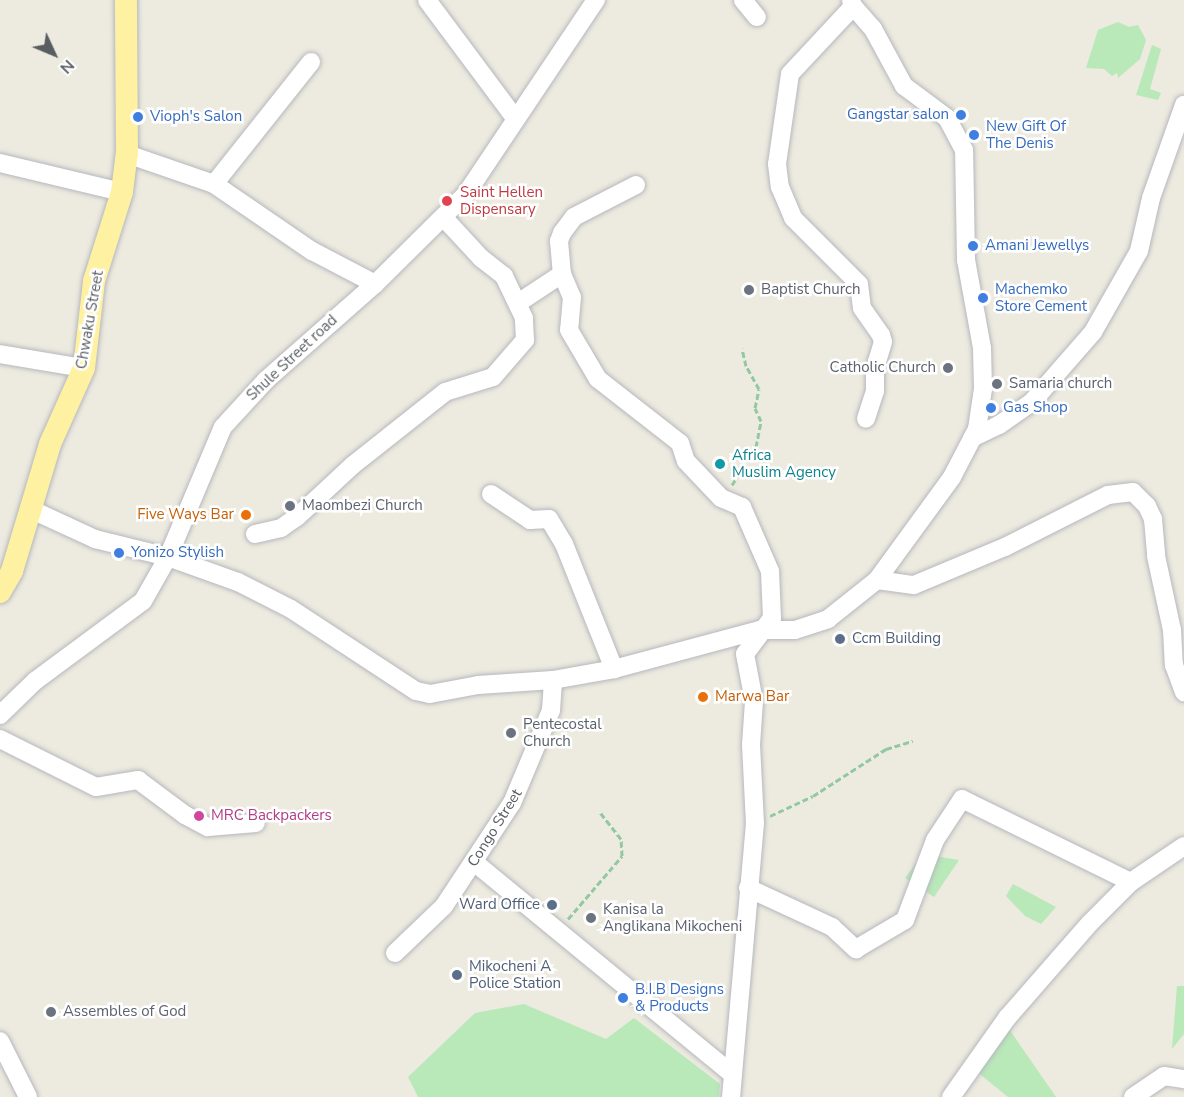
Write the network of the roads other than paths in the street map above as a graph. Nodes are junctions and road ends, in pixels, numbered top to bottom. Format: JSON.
{"nodes":[{"id":1,"x":126,"y":0,"type":"edge"},
{"id":2,"x":596,"y":0,"type":"edge"},
{"id":3,"x":743,"y":0,"type":"edge"},
{"id":4,"x":434,"y":3,"type":"edge"},
{"id":5,"x":852,"y":3,"type":"edge"},
{"id":6,"x":757,"y":17,"type":"dead end"},
{"id":7,"x":311,"y":62,"type":"dead end"},
{"id":8,"x":1184,"y":105,"type":"edge"},
{"id":9,"x":515,"y":118,"type":"junction"},
{"id":10,"x":127,"y":154,"type":"junction"},
{"id":11,"x":0,"y":163,"type":"edge"},
{"id":12,"x":214,"y":184,"type":"junction"},
{"id":13,"x":636,"y":185,"type":"dead end"},
{"id":14,"x":122,"y":192,"type":"junction"},
{"id":15,"x":444,"y":218,"type":"junction"},
{"id":16,"x":562,"y":274,"type":"junction"},
{"id":17,"x":375,"y":284,"type":"junction"},
{"id":18,"x":518,"y":303,"type":"junction"},
{"id":19,"x":0,"y":354,"type":"edge"},
{"id":20,"x":84,"y":368,"type":"junction"},
{"id":21,"x":866,"y":419,"type":"dead end"},
{"id":22,"x":972,"y":438,"type":"junction"},
{"id":23,"x":491,"y":494,"type":"dead end"},
{"id":24,"x":30,"y":509,"type":"junction"},
{"id":25,"x":255,"y":534,"type":"dead end"},
{"id":26,"x":168,"y":557,"type":"junction"},
{"id":27,"x":877,"y":580,"type":"junction"},
{"id":28,"x":0,"y":592,"type":"edge"},
{"id":29,"x":760,"y":630,"type":"junction"},
{"id":30,"x":614,"y":669,"type":"junction"},
{"id":31,"x":554,"y":680,"type":"junction"},
{"id":32,"x":1184,"y":692,"type":"edge"},
{"id":33,"x":0,"y":715,"type":"edge"},
{"id":34,"x":0,"y":738,"type":"edge"},
{"id":35,"x":256,"y":823,"type":"dead end"},
{"id":36,"x":1184,"y":846,"type":"edge"},
{"id":37,"x":474,"y":862,"type":"junction"},
{"id":38,"x":1131,"y":882,"type":"junction"},
{"id":39,"x":748,"y":888,"type":"junction"},
{"id":40,"x":395,"y":952,"type":"dead end"},
{"id":41,"x":0,"y":1041,"type":"edge"},
{"id":42,"x":733,"y":1075,"type":"junction"},
{"id":43,"x":1184,"y":1078,"type":"edge"},
{"id":44,"x":28,"y":1097,"type":"edge"},
{"id":45,"x":731,"y":1097,"type":"edge"},
{"id":46,"x":951,"y":1097,"type":"edge"},
{"id":47,"x":1133,"y":1097,"type":"edge"}],
"edges":[{"from":1,"to":10,"type":"main road","name":"Chwaku Street"},
{"from":2,"to":9,"type":"street","name":"Shule Street road"},
{"from":3,"to":6,"type":"street"},
{"from":4,"to":9,"type":"street"},
{"from":5,"to":21,"type":"street"},
{"from":5,"to":22,"type":"street"},
{"from":7,"to":12,"type":"street"},
{"from":8,"to":22,"type":"street"},
{"from":9,"to":15,"type":"street","name":"Shule Street road"},
{"from":10,"to":12,"type":"street"},
{"from":10,"to":14,"type":"main road","name":"Chwaku Street"},
{"from":11,"to":14,"type":"street"},
{"from":12,"to":17,"type":"street"},
{"from":13,"to":16,"type":"street"},
{"from":14,"to":20,"type":"main road","name":"Chwaku Street"},
{"from":15,"to":17,"type":"street","name":"Shule Street road"},
{"from":15,"to":18,"type":"street"},
{"from":16,"to":18,"type":"street"},
{"from":16,"to":29,"type":"street"},
{"from":17,"to":26,"type":"street","name":"Shule Street road"},
{"from":18,"to":25,"type":"street"},
{"from":19,"to":20,"type":"street"},
{"from":20,"to":24,"type":"main road","name":"Chwaku Street"},
{"from":22,"to":27,"type":"street"},
{"from":23,"to":30,"type":"street"},
{"from":24,"to":26,"type":"street"},
{"from":24,"to":28,"type":"main road","name":"Chwaku Street"},
{"from":26,"to":31,"type":"street"},
{"from":26,"to":33,"type":"street","name":"Shule Street road"},
{"from":27,"to":29,"type":"street"},
{"from":27,"to":32,"type":"street"},
{"from":29,"to":30,"type":"street"},
{"from":29,"to":39,"type":"street"},
{"from":30,"to":31,"type":"street"},
{"from":31,"to":37,"type":"street","name":"Congo Street"},
{"from":34,"to":35,"type":"street"},
{"from":36,"to":38,"type":"street"},
{"from":37,"to":40,"type":"street","name":"Congo Street"},
{"from":37,"to":42,"type":"street"},
{"from":38,"to":39,"type":"street"},
{"from":38,"to":46,"type":"street"},
{"from":39,"to":42,"type":"street"},
{"from":41,"to":44,"type":"street"},
{"from":42,"to":45,"type":"street"},
{"from":43,"to":47,"type":"street"}]}
